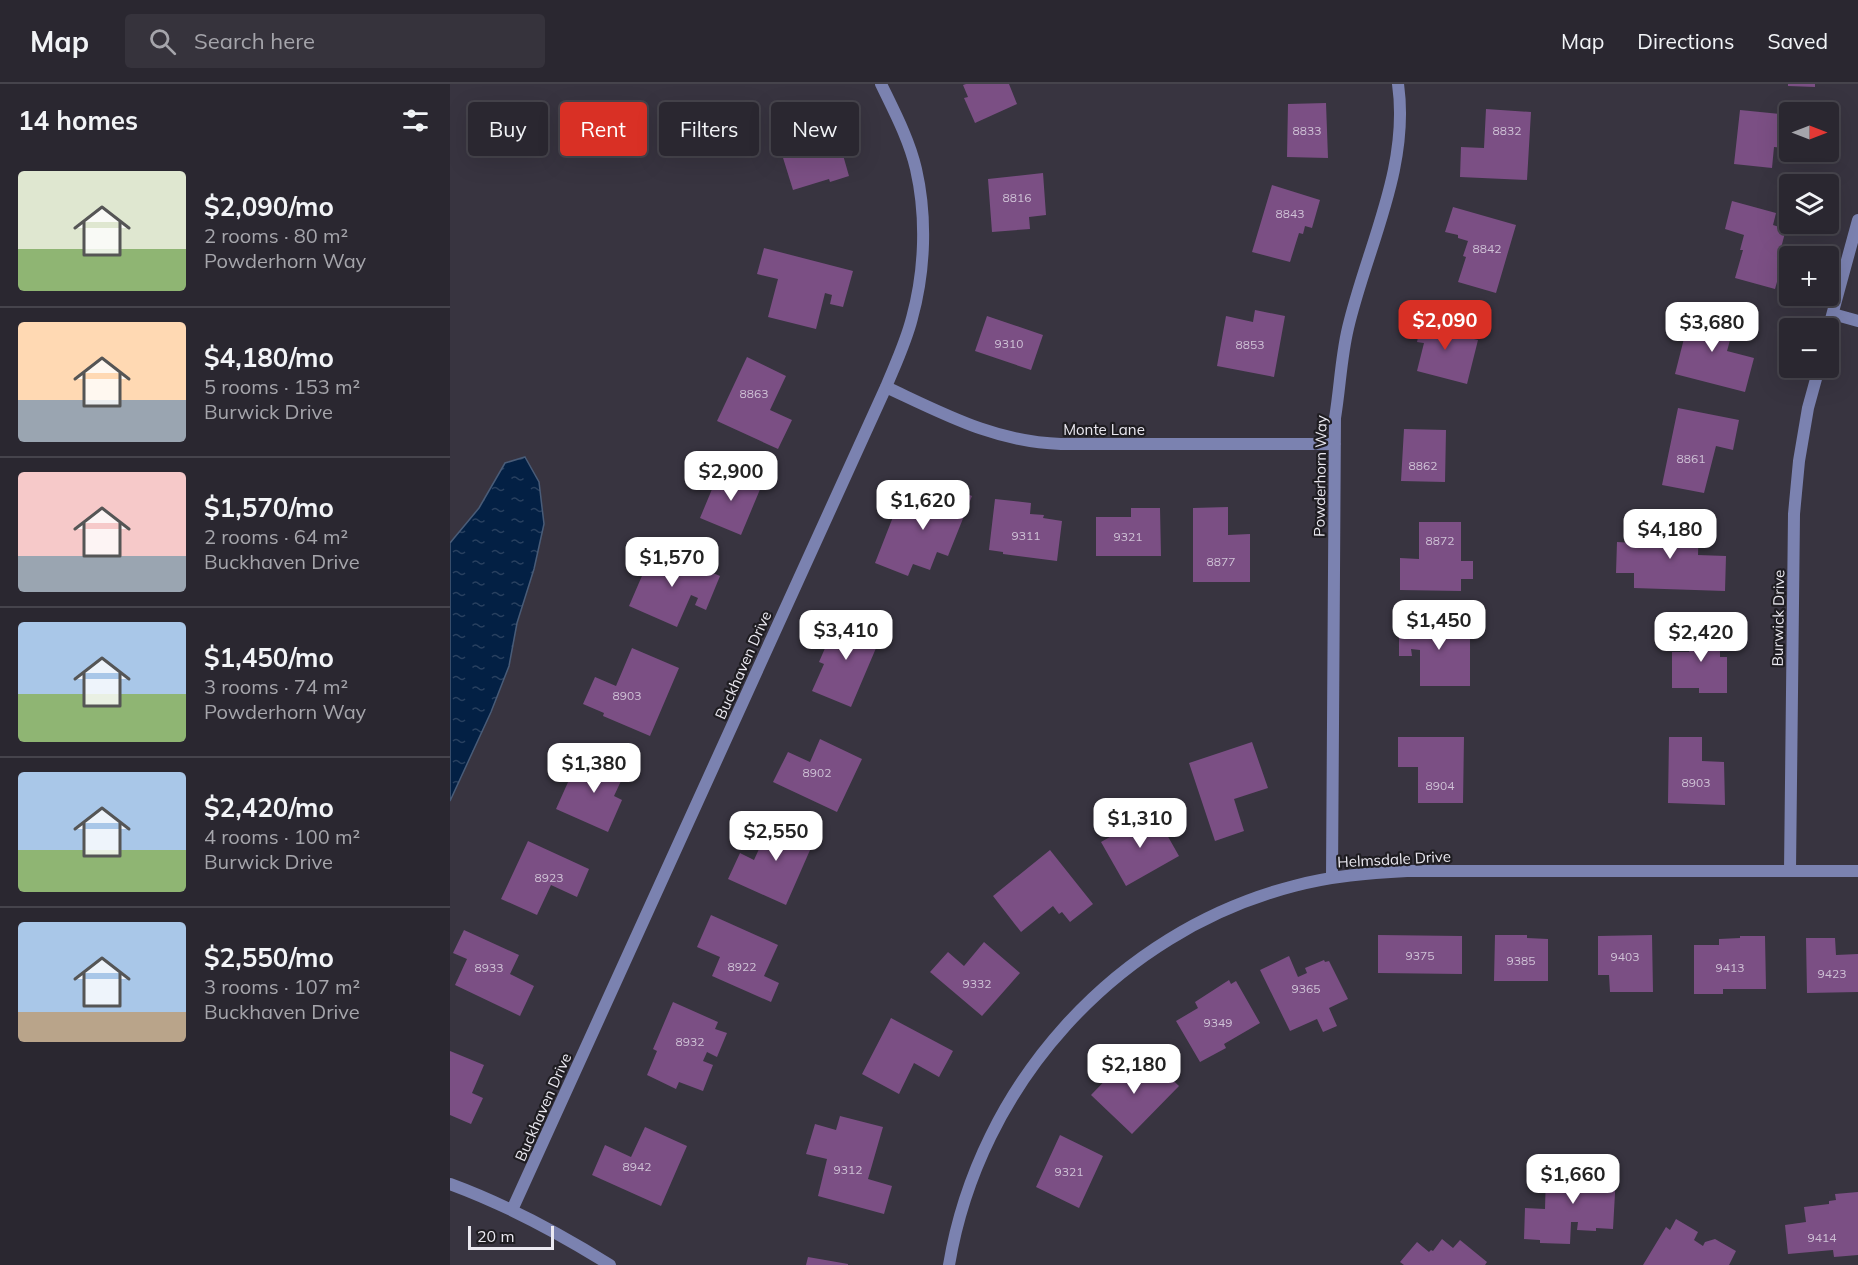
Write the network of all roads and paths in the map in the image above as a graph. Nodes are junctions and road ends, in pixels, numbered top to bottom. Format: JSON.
{"nodes":[{"id":1,"x":881,"y":84,"type":"edge"},
{"id":2,"x":1398,"y":84,"type":"edge"},
{"id":3,"x":1858,"y":220,"type":"edge"},
{"id":4,"x":1833,"y":314,"type":"junction"},
{"id":5,"x":1832,"y":318,"type":"edge"},
{"id":6,"x":1858,"y":321,"type":"edge"},
{"id":7,"x":1816,"y":378,"type":"edge"},
{"id":8,"x":885,"y":387,"type":"junction"},
{"id":9,"x":1335,"y":444,"type":"junction"},
{"id":10,"x":1790,"y":871,"type":"junction"},
{"id":11,"x":1858,"y":871,"type":"edge"},
{"id":12,"x":1332,"y":878,"type":"junction"},
{"id":13,"x":450,"y":1184,"type":"edge"},
{"id":14,"x":512,"y":1210,"type":"junction"},
{"id":15,"x":610,"y":1265,"type":"edge"},
{"id":16,"x":949,"y":1265,"type":"edge"}],
"edges":[{"from":1,"to":8,"type":"street","name":"Buckhaven Drive"},
{"from":2,"to":9,"type":"street","name":"Powderhorn Way"},
{"from":3,"to":4,"type":"street"},
{"from":4,"to":5,"type":"street"},
{"from":4,"to":6,"type":"street"},
{"from":7,"to":10,"type":"street","name":"Burwick Drive"},
{"from":8,"to":9,"type":"street","name":"Monte Lane"},
{"from":8,"to":14,"type":"street","name":"Buckhaven Drive"},
{"from":9,"to":12,"type":"street","name":"Powderhorn Way"},
{"from":10,"to":11,"type":"street","name":"Helmsdale Drive"},
{"from":10,"to":12,"type":"street","name":"Helmsdale Drive"},
{"from":12,"to":16,"type":"street","name":"Helmsdale Drive"},
{"from":13,"to":14,"type":"street"},
{"from":14,"to":15,"type":"street"}]}
